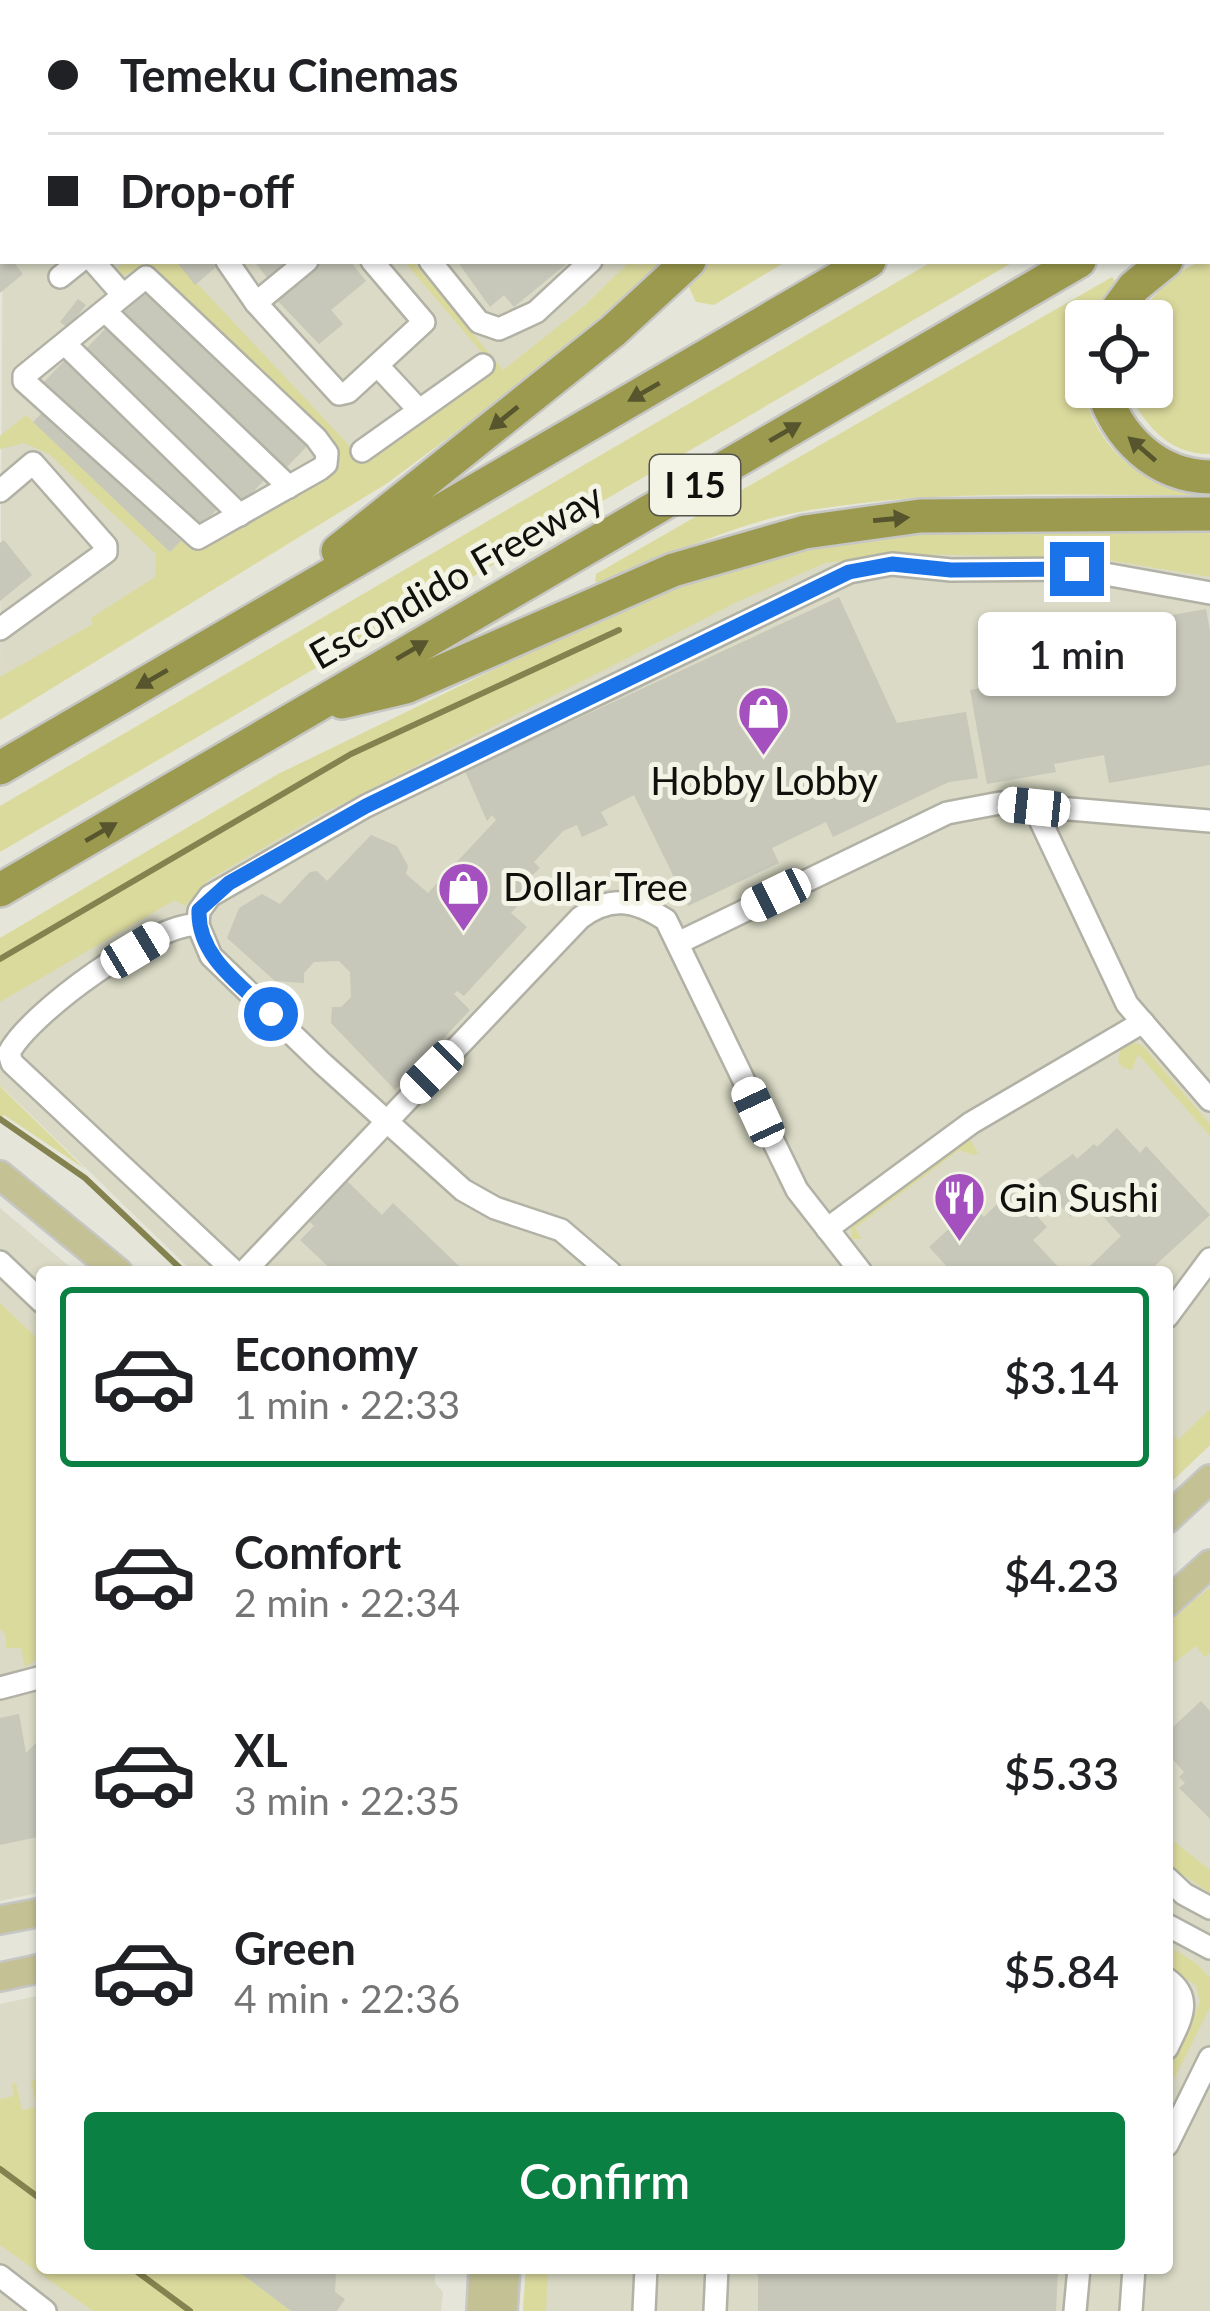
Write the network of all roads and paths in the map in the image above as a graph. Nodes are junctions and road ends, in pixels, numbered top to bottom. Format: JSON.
{"nodes":[{"id":1,"x":76,"y":264,"type":"edge"},
{"id":2,"x":96,"y":264,"type":"edge"},
{"id":3,"x":229,"y":264,"type":"edge"},
{"id":4,"x":303,"y":264,"type":"edge"},
{"id":5,"x":375,"y":264,"type":"edge"},
{"id":6,"x":432,"y":264,"type":"edge"},
{"id":7,"x":588,"y":264,"type":"edge"},
{"id":8,"x":686,"y":264,"type":"edge"},
{"id":9,"x":846,"y":264,"type":"edge"},
{"id":10,"x":864,"y":264,"type":"edge"},
{"id":11,"x":1073,"y":264,"type":"edge"},
{"id":12,"x":1162,"y":264,"type":"edge"},
{"id":13,"x":60,"y":277,"type":"dead end"},
{"id":14,"x":122,"y":294,"type":"junction"},
{"id":15,"x":1124,"y":300,"type":"edge"},
{"id":16,"x":256,"y":303,"type":"junction"},
{"id":17,"x":105,"y":311,"type":"junction"},
{"id":18,"x":745,"y":332,"type":"junction"},
{"id":19,"x":66,"y":345,"type":"junction"},
{"id":20,"x":483,"y":365,"type":"dead end"},
{"id":21,"x":378,"y":366,"type":"junction"},
{"id":22,"x":1108,"y":408,"type":"edge"},
{"id":23,"x":419,"y":410,"type":"junction"},
{"id":24,"x":362,"y":451,"type":"dead end"},
{"id":25,"x":1210,"y":477,"type":"edge"},
{"id":26,"x":289,"y":487,"type":"junction"},
{"id":27,"x":0,"y":491,"type":"edge"},
{"id":28,"x":1210,"y":514,"type":"edge"},
{"id":29,"x":240,"y":515,"type":"junction"},
{"id":30,"x":1210,"y":593,"type":"edge"},
{"id":31,"x":252,"y":620,"type":"junction"},
{"id":32,"x":0,"y":629,"type":"edge"},
{"id":33,"x":311,"y":709,"type":"junction"},
{"id":34,"x":0,"y":768,"type":"edge"},
{"id":35,"x":1034,"y":807,"type":"junction"},
{"id":36,"x":1210,"y":820,"type":"edge"},
{"id":37,"x":0,"y":890,"type":"edge"},
{"id":38,"x":198,"y":925,"type":"junction"},
{"id":39,"x":680,"y":942,"type":"junction"},
{"id":40,"x":1143,"y":1022,"type":"junction"},
{"id":41,"x":1210,"y":1100,"type":"edge"},
{"id":42,"x":387,"y":1118,"type":"junction"},
{"id":43,"x":0,"y":1174,"type":"edge"},
{"id":44,"x":827,"y":1228,"type":"junction"},
{"id":45,"x":1210,"y":1259,"type":"edge"},
{"id":46,"x":0,"y":1262,"type":"edge"},
{"id":47,"x":111,"y":1266,"type":"edge"},
{"id":48,"x":229,"y":1266,"type":"edge"},
{"id":49,"x":250,"y":1266,"type":"edge"},
{"id":50,"x":603,"y":1266,"type":"edge"},
{"id":51,"x":856,"y":1266,"type":"edge"},
{"id":52,"x":36,"y":1296,"type":"edge"},
{"id":53,"x":1173,"y":1309,"type":"edge"},
{"id":54,"x":1210,"y":1479,"type":"edge"},
{"id":55,"x":1173,"y":1513,"type":"edge"},
{"id":56,"x":1210,"y":1564,"type":"edge"},
{"id":57,"x":1173,"y":1598,"type":"edge"},
{"id":58,"x":36,"y":1679,"type":"edge"},
{"id":59,"x":0,"y":1688,"type":"edge"},
{"id":60,"x":1173,"y":1884,"type":"edge"},
{"id":61,"x":1210,"y":1908,"type":"edge"},
{"id":62,"x":36,"y":1913,"type":"edge"},
{"id":63,"x":0,"y":1920,"type":"edge"},
{"id":64,"x":1173,"y":1928,"type":"edge"},
{"id":65,"x":1210,"y":1948,"type":"edge"},
{"id":66,"x":36,"y":1969,"type":"edge"},
{"id":67,"x":0,"y":1978,"type":"edge"},
{"id":68,"x":1173,"y":1986,"type":"edge"},
{"id":69,"x":1173,"y":2023,"type":"edge"},
{"id":70,"x":1210,"y":2058,"type":"edge"},
{"id":71,"x":1173,"y":2133,"type":"edge"},
{"id":72,"x":466,"y":2274,"type":"edge"},
{"id":73,"x":483,"y":2274,"type":"edge"},
{"id":74,"x":506,"y":2274,"type":"edge"},
{"id":75,"x":646,"y":2274,"type":"edge"},
{"id":76,"x":717,"y":2274,"type":"edge"},
{"id":77,"x":1078,"y":2274,"type":"edge"},
{"id":78,"x":1134,"y":2274,"type":"edge"},
{"id":79,"x":0,"y":2276,"type":"edge"},
{"id":80,"x":45,"y":2311,"type":"edge"},
{"id":81,"x":465,"y":2311,"type":"edge"},
{"id":82,"x":481,"y":2311,"type":"edge"},
{"id":83,"x":503,"y":2311,"type":"edge"},
{"id":84,"x":644,"y":2311,"type":"edge"},
{"id":85,"x":715,"y":2311,"type":"edge"},
{"id":86,"x":1075,"y":2311,"type":"edge"},
{"id":87,"x":1132,"y":2311,"type":"edge"}],
"edges":[{"from":1,"to":13,"type":"street"},
{"from":2,"to":14,"type":"street"},
{"from":3,"to":16,"type":"street"},
{"from":4,"to":16,"type":"street"},
{"from":5,"to":21,"type":"street"},
{"from":6,"to":7,"type":"street"},
{"from":8,"to":31,"type":"highway","one_way":true},
{"from":9,"to":18,"type":"highway"},
{"from":10,"to":18,"type":"highway","name":"Escondido Freeway","number":"I 15"},
{"from":33,"to":11,"type":"highway","name":"Escondido Freeway","number":"I 15","one_way":true},
{"from":12,"to":15,"type":"highway"},
{"from":14,"to":17,"type":"street"},
{"from":14,"to":26,"type":"street"},
{"from":16,"to":21,"type":"street"},
{"from":17,"to":19,"type":"street"},
{"from":17,"to":26,"type":"street"},
{"from":18,"to":31,"type":"highway","name":"Escondido Freeway","number":"I 15","one_way":true},
{"from":19,"to":29,"type":"street"},
{"from":19,"to":29,"type":"street"},
{"from":20,"to":23,"type":"street"},
{"from":21,"to":23,"type":"street"},
{"from":25,"to":22,"type":"highway","one_way":true},
{"from":23,"to":24,"type":"street"},
{"from":26,"to":29,"type":"street"},
{"from":27,"to":32,"type":"street"},
{"from":33,"to":28,"type":"highway","one_way":true},
{"from":30,"to":38,"type":"street"},
{"from":31,"to":34,"type":"highway","name":"Escondido Freeway","number":"I 15","one_way":true},
{"from":37,"to":33,"type":"highway","name":"Escondido Freeway","number":"I 15","one_way":true},
{"from":35,"to":36,"type":"street"},
{"from":35,"to":39,"type":"street"},
{"from":35,"to":40,"type":"street"},
{"from":38,"to":42,"type":"street"},
{"from":38,"to":48,"type":"street"},
{"from":39,"to":42,"type":"street"},
{"from":39,"to":44,"type":"street"},
{"from":40,"to":41,"type":"street"},
{"from":40,"to":44,"type":"street"},
{"from":42,"to":49,"type":"street"},
{"from":42,"to":50,"type":"street"},
{"from":43,"to":47,"type":"main road"},
{"from":44,"to":51,"type":"street"},
{"from":45,"to":53,"type":"street"},
{"from":46,"to":52,"type":"street"},
{"from":54,"to":55,"type":"main road"},
{"from":56,"to":57,"type":"main road"},
{"from":58,"to":59,"type":"street"},
{"from":60,"to":61,"type":"street"},
{"from":62,"to":63,"type":"main road"},
{"from":64,"to":65,"type":"street"},
{"from":66,"to":67,"type":"main road"},
{"from":68,"to":69,"type":"street"},
{"from":70,"to":71,"type":"street"},
{"from":72,"to":81,"type":"main road"},
{"from":73,"to":82,"type":"main road"},
{"from":74,"to":83,"type":"main road"},
{"from":75,"to":84,"type":"street"},
{"from":76,"to":85,"type":"street"},
{"from":77,"to":86,"type":"street"},
{"from":78,"to":87,"type":"street"},
{"from":79,"to":80,"type":"street"}]}
